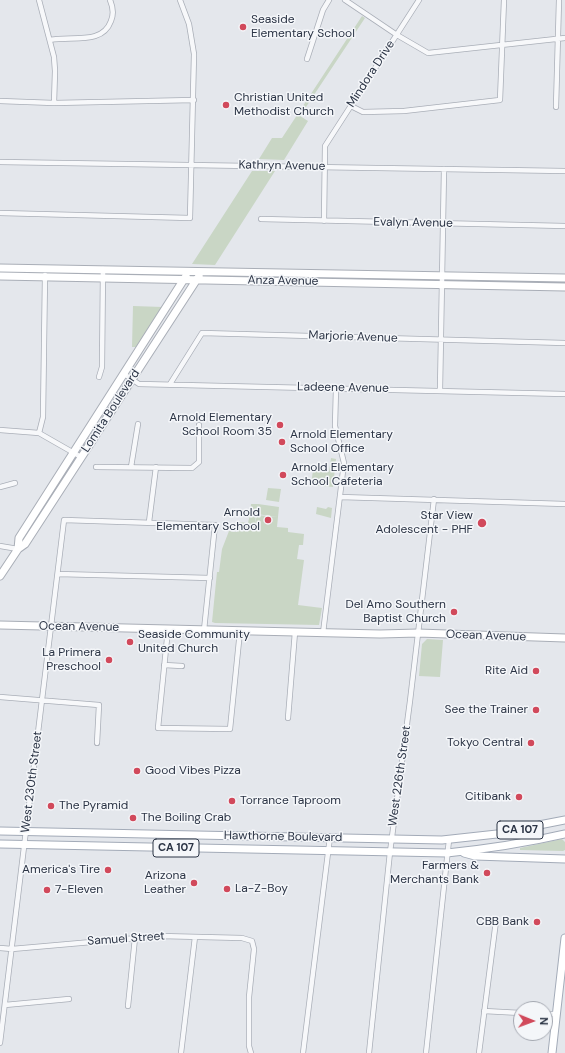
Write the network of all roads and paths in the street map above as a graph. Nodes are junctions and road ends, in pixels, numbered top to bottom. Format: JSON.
{"nodes":[{"id":1,"x":39,"y":0,"type":"edge"},
{"id":2,"x":110,"y":0,"type":"edge"},
{"id":3,"x":180,"y":0,"type":"edge"},
{"id":4,"x":329,"y":0,"type":"edge"},
{"id":5,"x":346,"y":0,"type":"edge"},
{"id":6,"x":419,"y":0,"type":"edge"},
{"id":7,"x":504,"y":0,"type":"edge"},
{"id":8,"x":559,"y":0,"type":"edge"},
{"id":9,"x":397,"y":35,"type":"junction"},
{"id":10,"x":558,"y":38,"type":"junction"},
{"id":11,"x":565,"y":38,"type":"edge"},
{"id":12,"x":50,"y":40,"type":"junction"},
{"id":13,"x":502,"y":45,"type":"junction"},
{"id":14,"x":307,"y":59,"type":"dead end"},
{"id":15,"x":194,"y":100,"type":"junction"},
{"id":16,"x":0,"y":101,"type":"edge"},
{"id":17,"x":54,"y":103,"type":"junction"},
{"id":18,"x":351,"y":106,"type":"junction"},
{"id":19,"x":556,"y":107,"type":"dead end"},
{"id":20,"x":0,"y":162,"type":"edge"},
{"id":21,"x":192,"y":165,"type":"junction"},
{"id":22,"x":325,"y":167,"type":"junction"},
{"id":23,"x":444,"y":169,"type":"junction"},
{"id":24,"x":565,"y":171,"type":"edge"},
{"id":25,"x":0,"y":213,"type":"edge"},
{"id":26,"x":261,"y":219,"type":"dead end"},
{"id":27,"x":324,"y":221,"type":"junction"},
{"id":28,"x":443,"y":224,"type":"junction"},
{"id":29,"x":565,"y":226,"type":"edge"},
{"id":30,"x":0,"y":268,"type":"edge"},
{"id":31,"x":46,"y":268,"type":"junction"},
{"id":32,"x":103,"y":269,"type":"junction"},
{"id":33,"x":190,"y":271,"type":"junction"},
{"id":34,"x":202,"y":271,"type":"junction"},
{"id":35,"x":0,"y":276,"type":"edge"},
{"id":36,"x":442,"y":276,"type":"junction"},
{"id":37,"x":45,"y":277,"type":"junction"},
{"id":38,"x":103,"y":278,"type":"junction"},
{"id":39,"x":565,"y":278,"type":"edge"},
{"id":40,"x":184,"y":279,"type":"junction"},
{"id":41,"x":197,"y":279,"type":"junction"},
{"id":42,"x":442,"y":285,"type":"junction"},
{"id":43,"x":565,"y":287,"type":"edge"},
{"id":44,"x":441,"y":340,"type":"junction"},
{"id":45,"x":565,"y":342,"type":"edge"},
{"id":46,"x":124,"y":374,"type":"junction"},
{"id":47,"x":99,"y":377,"type":"dead end"},
{"id":48,"x":132,"y":379,"type":"junction"},
{"id":49,"x":170,"y":384,"type":"junction"},
{"id":50,"x":336,"y":388,"type":"junction"},
{"id":51,"x":440,"y":390,"type":"junction"},
{"id":52,"x":565,"y":394,"type":"edge"},
{"id":53,"x":138,"y":424,"type":"dead end"},
{"id":54,"x":199,"y":425,"type":"dead end"},
{"id":55,"x":0,"y":430,"type":"edge"},
{"id":56,"x":39,"y":433,"type":"junction"},
{"id":57,"x":73,"y":452,"type":"junction"},
{"id":58,"x":81,"y":457,"type":"junction"},
{"id":59,"x":96,"y":466,"type":"dead end"},
{"id":60,"x":131,"y":467,"type":"junction"},
{"id":61,"x":156,"y":467,"type":"junction"},
{"id":62,"x":15,"y":483,"type":"dead end"},
{"id":63,"x":0,"y":487,"type":"edge"},
{"id":64,"x":340,"y":497,"type":"junction"},
{"id":65,"x":434,"y":499,"type":"junction"},
{"id":66,"x":565,"y":504,"type":"edge"},
{"id":67,"x":149,"y":522,"type":"junction"},
{"id":68,"x":0,"y":546,"type":"edge"},
{"id":69,"x":18,"y":549,"type":"junction"},
{"id":70,"x":58,"y":574,"type":"junction"},
{"id":71,"x":0,"y":576,"type":"edge"},
{"id":72,"x":210,"y":578,"type":"junction"},
{"id":73,"x":0,"y":625,"type":"edge"},
{"id":74,"x":51,"y":627,"type":"junction"},
{"id":75,"x":168,"y":629,"type":"junction"},
{"id":76,"x":204,"y":630,"type":"junction"},
{"id":77,"x":240,"y":631,"type":"junction"},
{"id":78,"x":295,"y":632,"type":"junction"},
{"id":79,"x":323,"y":632,"type":"junction"},
{"id":80,"x":418,"y":633,"type":"junction"},
{"id":81,"x":565,"y":638,"type":"edge"},
{"id":82,"x":164,"y":665,"type":"junction"},
{"id":83,"x":182,"y":666,"type":"dead end"},
{"id":84,"x":0,"y":698,"type":"edge"},
{"id":85,"x":42,"y":701,"type":"junction"},
{"id":86,"x":288,"y":718,"type":"dead end"},
{"id":87,"x":97,"y":743,"type":"dead end"},
{"id":88,"x":565,"y":820,"type":"edge"},
{"id":89,"x":0,"y":831,"type":"edge"},
{"id":90,"x":26,"y":831,"type":"junction"},
{"id":91,"x":565,"y":834,"type":"edge"},
{"id":92,"x":330,"y":837,"type":"junction"},
{"id":93,"x":391,"y":839,"type":"junction"},
{"id":94,"x":449,"y":840,"type":"junction"},
{"id":95,"x":0,"y":844,"type":"edge"},
{"id":96,"x":24,"y":845,"type":"junction"},
{"id":97,"x":328,"y":851,"type":"junction"},
{"id":98,"x":460,"y":851,"type":"junction"},
{"id":99,"x":390,"y":852,"type":"junction"},
{"id":100,"x":447,"y":852,"type":"junction"},
{"id":101,"x":565,"y":859,"type":"edge"},
{"id":102,"x":496,"y":921,"type":"dead end"},
{"id":103,"x":195,"y":937,"type":"junction"},
{"id":104,"x":135,"y":938,"type":"junction"},
{"id":105,"x":565,"y":938,"type":"edge"},
{"id":106,"x":0,"y":948,"type":"edge"},
{"id":107,"x":12,"y":949,"type":"junction"},
{"id":108,"x":69,"y":999,"type":"dead end"},
{"id":109,"x":5,"y":1005,"type":"junction"},
{"id":110,"x":128,"y":1006,"type":"dead end"},
{"id":111,"x":484,"y":1011,"type":"junction"},
{"id":112,"x":513,"y":1013,"type":"edge"},
{"id":113,"x":553,"y":1014,"type":"edge"},
{"id":114,"x":557,"y":1014,"type":"junction"},
{"id":115,"x":0,"y":1043,"type":"edge"},
{"id":116,"x":181,"y":1053,"type":"edge"},
{"id":117,"x":251,"y":1053,"type":"edge"},
{"id":118,"x":303,"y":1053,"type":"edge"},
{"id":119,"x":369,"y":1053,"type":"edge"},
{"id":120,"x":426,"y":1053,"type":"edge"},
{"id":121,"x":479,"y":1053,"type":"edge"},
{"id":122,"x":552,"y":1053,"type":"edge"}],
"edges":[{"from":1,"to":12,"type":"street"},
{"from":2,"to":12,"type":"street"},
{"from":3,"to":15,"type":"street"},
{"from":4,"to":14,"type":"street"},
{"from":5,"to":9,"type":"street"},
{"from":6,"to":9,"type":"street","name":"Mindora Drive"},
{"from":7,"to":13,"type":"street"},
{"from":8,"to":10,"type":"street"},
{"from":9,"to":13,"type":"street"},
{"from":9,"to":18,"type":"street","name":"Mindora Drive"},
{"from":10,"to":11,"type":"street"},
{"from":10,"to":13,"type":"street"},
{"from":10,"to":19,"type":"street"},
{"from":12,"to":17,"type":"street"},
{"from":13,"to":18,"type":"street"},
{"from":15,"to":17,"type":"street"},
{"from":15,"to":21,"type":"street"},
{"from":16,"to":17,"type":"street"},
{"from":18,"to":22,"type":"street","name":"Mindora Drive"},
{"from":20,"to":21,"type":"street","name":"Kathryn Avenue"},
{"from":21,"to":22,"type":"street","name":"Kathryn Avenue"},
{"from":21,"to":25,"type":"street"},
{"from":22,"to":23,"type":"street","name":"Kathryn Avenue"},
{"from":22,"to":27,"type":"street","name":"Mindora Drive"},
{"from":23,"to":24,"type":"street","name":"Kathryn Avenue"},
{"from":23,"to":28,"type":"street"},
{"from":26,"to":27,"type":"street","name":"Evalyn Avenue"},
{"from":27,"to":28,"type":"street","name":"Evalyn Avenue"},
{"from":28,"to":29,"type":"street","name":"Evalyn Avenue"},
{"from":28,"to":36,"type":"street"},
{"from":30,"to":31,"type":"main road","name":"Anza Avenue"},
{"from":31,"to":32,"type":"main road","name":"Anza Avenue"},
{"from":31,"to":37,"type":"street"},
{"from":32,"to":33,"type":"main road","name":"Anza Avenue"},
{"from":32,"to":38,"type":"street"},
{"from":33,"to":34,"type":"main road","name":"Anza Avenue"},
{"from":33,"to":40,"type":"main road","name":"Lomita Boulevard"},
{"from":34,"to":36,"type":"main road","name":"Anza Avenue"},
{"from":34,"to":41,"type":"main road","name":"Lomita Boulevard"},
{"from":35,"to":37,"type":"main road","name":"Anza Avenue"},
{"from":36,"to":39,"type":"main road","name":"Anza Avenue"},
{"from":36,"to":42,"type":"street"},
{"from":37,"to":38,"type":"main road","name":"Anza Avenue"},
{"from":37,"to":56,"type":"street"},
{"from":38,"to":40,"type":"main road","name":"Anza Avenue"},
{"from":38,"to":47,"type":"street"},
{"from":40,"to":41,"type":"main road","name":"Anza Avenue"},
{"from":40,"to":46,"type":"main road","name":"Lomita Boulevard"},
{"from":41,"to":42,"type":"main road","name":"Anza Avenue"},
{"from":41,"to":48,"type":"main road","name":"Lomita Boulevard"},
{"from":42,"to":43,"type":"main road","name":"Anza Avenue"},
{"from":42,"to":44,"type":"street"},
{"from":44,"to":45,"type":"street","name":"Marjorie Avenue"},
{"from":44,"to":49,"type":"street","name":"Marjorie Avenue"},
{"from":44,"to":51,"type":"street"},
{"from":46,"to":48,"type":"street","name":"Ladeene Avenue"},
{"from":46,"to":57,"type":"main road","name":"Lomita Boulevard"},
{"from":48,"to":49,"type":"street","name":"Ladeene Avenue"},
{"from":48,"to":58,"type":"main road","name":"Lomita Boulevard"},
{"from":49,"to":50,"type":"street","name":"Ladeene Avenue"},
{"from":50,"to":51,"type":"street","name":"Ladeene Avenue"},
{"from":50,"to":64,"type":"street"},
{"from":51,"to":52,"type":"street","name":"Ladeene Avenue"},
{"from":53,"to":60,"type":"street"},
{"from":54,"to":61,"type":"street"},
{"from":55,"to":56,"type":"street"},
{"from":56,"to":57,"type":"street"},
{"from":57,"to":58,"type":"street"},
{"from":57,"to":69,"type":"main road","name":"Lomita Boulevard"},
{"from":58,"to":69,"type":"main road","name":"Lomita Boulevard"},
{"from":59,"to":60,"type":"street"},
{"from":60,"to":61,"type":"street"},
{"from":61,"to":67,"type":"street"},
{"from":62,"to":63,"type":"street"},
{"from":64,"to":65,"type":"street"},
{"from":64,"to":79,"type":"street"},
{"from":65,"to":66,"type":"street"},
{"from":65,"to":80,"type":"street","name":"West 226th Street"},
{"from":67,"to":70,"type":"street","name":"West 230th Street"},
{"from":67,"to":72,"type":"street"},
{"from":68,"to":69,"type":"street"},
{"from":69,"to":71,"type":"main road","name":"Lomita Boulevard"},
{"from":70,"to":72,"type":"street"},
{"from":70,"to":74,"type":"street","name":"West 230th Street"},
{"from":72,"to":76,"type":"street"},
{"from":73,"to":74,"type":"main road","name":"Ocean Avenue"},
{"from":74,"to":75,"type":"main road","name":"Ocean Avenue"},
{"from":74,"to":85,"type":"street","name":"West 230th Street"},
{"from":75,"to":76,"type":"main road","name":"Ocean Avenue"},
{"from":75,"to":82,"type":"street"},
{"from":76,"to":77,"type":"main road","name":"Ocean Avenue"},
{"from":77,"to":78,"type":"main road","name":"Ocean Avenue"},
{"from":77,"to":82,"type":"street"},
{"from":78,"to":79,"type":"main road","name":"Ocean Avenue"},
{"from":78,"to":86,"type":"street"},
{"from":79,"to":80,"type":"main road","name":"Ocean Avenue"},
{"from":80,"to":81,"type":"main road","name":"Ocean Avenue"},
{"from":80,"to":93,"type":"street","name":"West 226th Street"},
{"from":82,"to":83,"type":"street"},
{"from":84,"to":85,"type":"street"},
{"from":85,"to":87,"type":"street"},
{"from":85,"to":90,"type":"street","name":"West 230th Street"},
{"from":88,"to":94,"type":"main road","name":"Hawthorne Boulevard","number":"CA 107"},
{"from":89,"to":90,"type":"main road","name":"Hawthorne Boulevard","number":"CA 107"},
{"from":90,"to":92,"type":"main road","name":"Hawthorne Boulevard","number":"CA 107"},
{"from":90,"to":96,"type":"street","name":"West 230th Street"},
{"from":91,"to":98,"type":"main road","name":"Hawthorne Boulevard","number":"CA 107"},
{"from":92,"to":93,"type":"main road","name":"Hawthorne Boulevard","number":"CA 107"},
{"from":92,"to":97,"type":"street"},
{"from":93,"to":94,"type":"main road","name":"Hawthorne Boulevard","number":"CA 107"},
{"from":93,"to":99,"type":"street","name":"West 226th Street"},
{"from":94,"to":100,"type":"street"},
{"from":95,"to":96,"type":"main road","name":"Hawthorne Boulevard","number":"CA 107"},
{"from":96,"to":97,"type":"main road","name":"Hawthorne Boulevard","number":"CA 107"},
{"from":96,"to":107,"type":"street","name":"West 230th Street"},
{"from":97,"to":99,"type":"main road","name":"Hawthorne Boulevard","number":"CA 107"},
{"from":97,"to":118,"type":"street"},
{"from":98,"to":100,"type":"main road","name":"Hawthorne Boulevard","number":"CA 107"},
{"from":98,"to":101,"type":"main road"},
{"from":99,"to":100,"type":"main road","name":"Hawthorne Boulevard","number":"CA 107"},
{"from":99,"to":119,"type":"street","name":"West 226th Street"},
{"from":100,"to":120,"type":"street"},
{"from":102,"to":111,"type":"street"},
{"from":103,"to":104,"type":"street","name":"Samuel Street"},
{"from":103,"to":116,"type":"street"},
{"from":103,"to":117,"type":"street","name":"Samuel Street"},
{"from":104,"to":107,"type":"street","name":"Samuel Street"},
{"from":104,"to":110,"type":"street"},
{"from":105,"to":114,"type":"main road"},
{"from":106,"to":107,"type":"street","name":"Samuel Street"},
{"from":107,"to":109,"type":"street","name":"West 230th Street"},
{"from":108,"to":109,"type":"street"},
{"from":109,"to":115,"type":"street","name":"West 230th Street"},
{"from":111,"to":112,"type":"street"},
{"from":111,"to":121,"type":"street"},
{"from":113,"to":114,"type":"street"},
{"from":114,"to":122,"type":"main road"}]}
